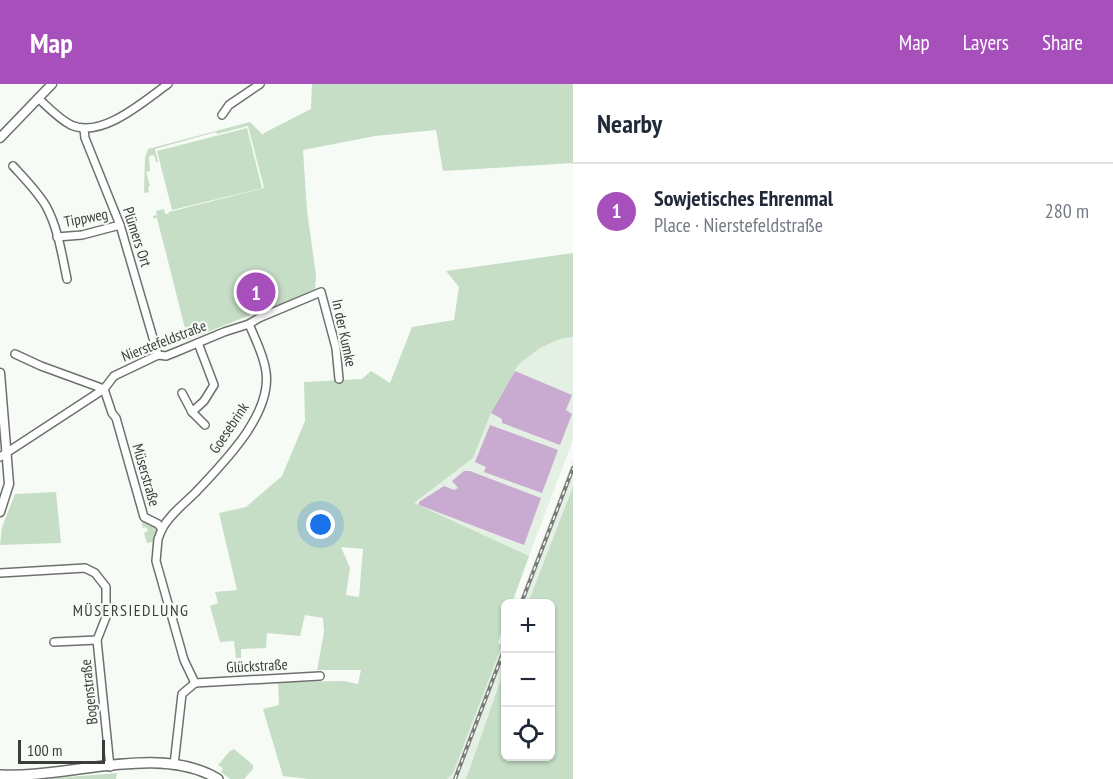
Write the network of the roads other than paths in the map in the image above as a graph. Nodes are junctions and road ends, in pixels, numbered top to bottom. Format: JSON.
{"nodes":[{"id":1,"x":52,"y":84,"type":"edge"},
{"id":2,"x":168,"y":84,"type":"edge"},
{"id":3,"x":260,"y":84,"type":"edge"},
{"id":4,"x":38,"y":98,"type":"junction"},
{"id":5,"x":222,"y":115,"type":"dead end"},
{"id":6,"x":84,"y":129,"type":"junction"},
{"id":7,"x":0,"y":138,"type":"edge"},
{"id":8,"x":12,"y":166,"type":"dead end"},
{"id":9,"x":120,"y":225,"type":"junction"},
{"id":10,"x":57,"y":237,"type":"junction"},
{"id":11,"x":67,"y":279,"type":"dead end"},
{"id":12,"x":321,"y":292,"type":"joint"},
{"id":13,"x":249,"y":324,"type":"junction"},
{"id":14,"x":198,"y":343,"type":"junction"},
{"id":15,"x":15,"y":354,"type":"dead end"},
{"id":16,"x":158,"y":355,"type":"junction"},
{"id":17,"x":0,"y":373,"type":"edge"},
{"id":18,"x":339,"y":379,"type":"dead end"},
{"id":19,"x":104,"y":389,"type":"junction"},
{"id":20,"x":182,"y":393,"type":"dead end"},
{"id":21,"x":192,"y":412,"type":"junction"},
{"id":22,"x":205,"y":425,"type":"dead end"},
{"id":23,"x":4,"y":455,"type":"edge"},
{"id":24,"x":0,"y":512,"type":"edge"},
{"id":25,"x":162,"y":529,"type":"junction"},
{"id":26,"x":0,"y":573,"type":"edge"},
{"id":27,"x":97,"y":640,"type":"junction"},
{"id":28,"x":54,"y":642,"type":"dead end"},
{"id":29,"x":320,"y":676,"type":"dead end"},
{"id":30,"x":195,"y":683,"type":"junction"},
{"id":31,"x":174,"y":765,"type":"junction"},
{"id":32,"x":110,"y":767,"type":"junction"},
{"id":33,"x":0,"y":775,"type":"edge"},
{"id":34,"x":218,"y":779,"type":"edge"}],
"edges":[{"from":1,"to":4,"type":"street"},
{"from":2,"to":6,"type":"street"},
{"from":3,"to":5,"type":"street"},
{"from":4,"to":6,"type":"street"},
{"from":4,"to":7,"type":"street"},
{"from":6,"to":9,"type":"street","name":"Plümers Ort"},
{"from":8,"to":10,"type":"street","name":"Tippweg"},
{"from":9,"to":10,"type":"street","name":"Tippweg"},
{"from":9,"to":16,"type":"street","name":"Plümers Ort"},
{"from":10,"to":11,"type":"street","name":"Tippweg"},
{"from":12,"to":13,"type":"street","name":"Nierstefeldstraße"},
{"from":12,"to":18,"type":"street","name":"In der Kumke"},
{"from":13,"to":14,"type":"street","name":"Nierstefeldstraße"},
{"from":13,"to":25,"type":"street","name":"Goesebrink"},
{"from":14,"to":16,"type":"street","name":"Nierstefeldstraße"},
{"from":14,"to":21,"type":"street"},
{"from":15,"to":19,"type":"street"},
{"from":16,"to":19,"type":"street","name":"Nierstefeldstraße"},
{"from":17,"to":23,"type":"street"},
{"from":19,"to":23,"type":"street","name":"Nierstefeldstraße"},
{"from":19,"to":25,"type":"street","name":"Müserstraße"},
{"from":20,"to":21,"type":"street"},
{"from":21,"to":22,"type":"street"},
{"from":23,"to":24,"type":"street"},
{"from":25,"to":30,"type":"street"},
{"from":26,"to":27,"type":"street","name":"Bogenstraße"},
{"from":27,"to":28,"type":"street"},
{"from":27,"to":32,"type":"street","name":"Bogenstraße"},
{"from":29,"to":30,"type":"street","name":"Glückstraße"},
{"from":30,"to":31,"type":"street"},
{"from":31,"to":32,"type":"main road"},
{"from":31,"to":34,"type":"main road"},
{"from":32,"to":33,"type":"main road"}]}
